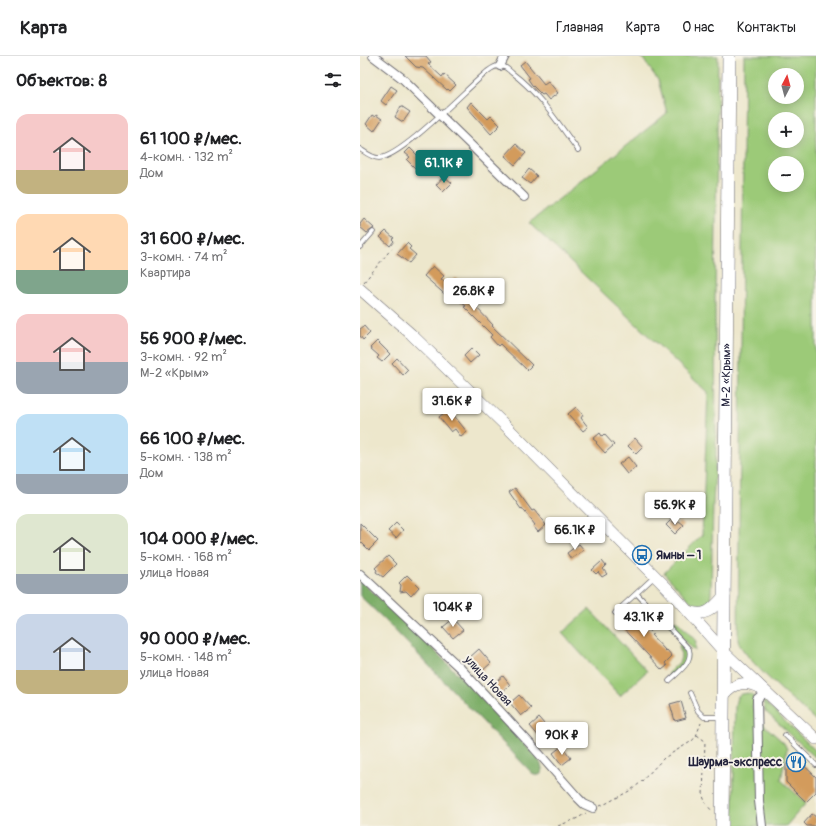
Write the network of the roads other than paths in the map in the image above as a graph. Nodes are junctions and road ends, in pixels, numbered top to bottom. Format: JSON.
{"nodes":[{"id":1,"x":373,"y":56,"type":"edge"},
{"id":2,"x":505,"y":56,"type":"edge"},
{"id":3,"x":729,"y":56,"type":"edge"},
{"id":4,"x":500,"y":66,"type":"junction"},
{"id":5,"x":440,"y":115,"type":"junction"},
{"id":6,"x":360,"y":149,"type":"edge"},
{"id":7,"x":578,"y":150,"type":"dead end"},
{"id":8,"x":524,"y":197,"type":"dead end"},
{"id":9,"x":373,"y":232,"type":"dead end"},
{"id":10,"x":360,"y":247,"type":"edge"},
{"id":11,"x":362,"y":285,"type":"edge"},
{"id":12,"x":360,"y":574,"type":"edge"},
{"id":13,"x":655,"y":577,"type":"junction"},
{"id":14,"x":637,"y":594,"type":"junction"},
{"id":15,"x":725,"y":595,"type":"junction"},
{"id":16,"x":688,"y":611,"type":"junction"},
{"id":17,"x":615,"y":613,"type":"dead end"},
{"id":18,"x":724,"y":625,"type":"junction"},
{"id":19,"x":724,"y":652,"type":"junction"},
{"id":20,"x":743,"y":669,"type":"junction"},
{"id":21,"x":669,"y":681,"type":"dead end"},
{"id":22,"x":766,"y":691,"type":"junction"},
{"id":23,"x":690,"y":693,"type":"dead end"},
{"id":24,"x":724,"y":695,"type":"junction"},
{"id":25,"x":724,"y":717,"type":"junction"},
{"id":26,"x":785,"y":735,"type":"dead end"},
{"id":27,"x":816,"y":740,"type":"edge"},
{"id":28,"x":816,"y":765,"type":"edge"},
{"id":29,"x":593,"y":808,"type":"road end"},
{"id":30,"x":723,"y":821,"type":"edge"},
{"id":31,"x":762,"y":826,"type":"edge"}],
"edges":[{"from":1,"to":5,"type":"street"},
{"from":2,"to":4,"type":"street"},
{"from":3,"to":15,"type":"highway","name":"М-2 «Крым»"},
{"from":4,"to":5,"type":"lane"},
{"from":4,"to":7,"type":"lane"},
{"from":5,"to":6,"type":"lane"},
{"from":5,"to":8,"type":"street"},
{"from":9,"to":10,"type":"lane"},
{"from":11,"to":13,"type":"main road"},
{"from":12,"to":29,"type":"street","name":"улица Новая"},
{"from":13,"to":14,"type":"lane"},
{"from":13,"to":16,"type":"main road"},
{"from":14,"to":17,"type":"lane"},
{"from":14,"to":21,"type":"lane"},
{"from":15,"to":16,"type":"main road"},
{"from":15,"to":18,"type":"highway","name":"М-2 «Крым»"},
{"from":16,"to":19,"type":"main road"},
{"from":18,"to":19,"type":"highway","name":"М-2 «Крым»"},
{"from":18,"to":20,"type":"main road"},
{"from":19,"to":20,"type":"main road"},
{"from":19,"to":24,"type":"highway","name":"М-2 «Крым»"},
{"from":20,"to":22,"type":"main road"},
{"from":22,"to":24,"type":"main road"},
{"from":22,"to":27,"type":"main road"},
{"from":22,"to":31,"type":"street"},
{"from":23,"to":25,"type":"lane"},
{"from":24,"to":25,"type":"highway","name":"М-2 «Крым»"},
{"from":25,"to":30,"type":"highway"},
{"from":26,"to":28,"type":"lane"}]}
